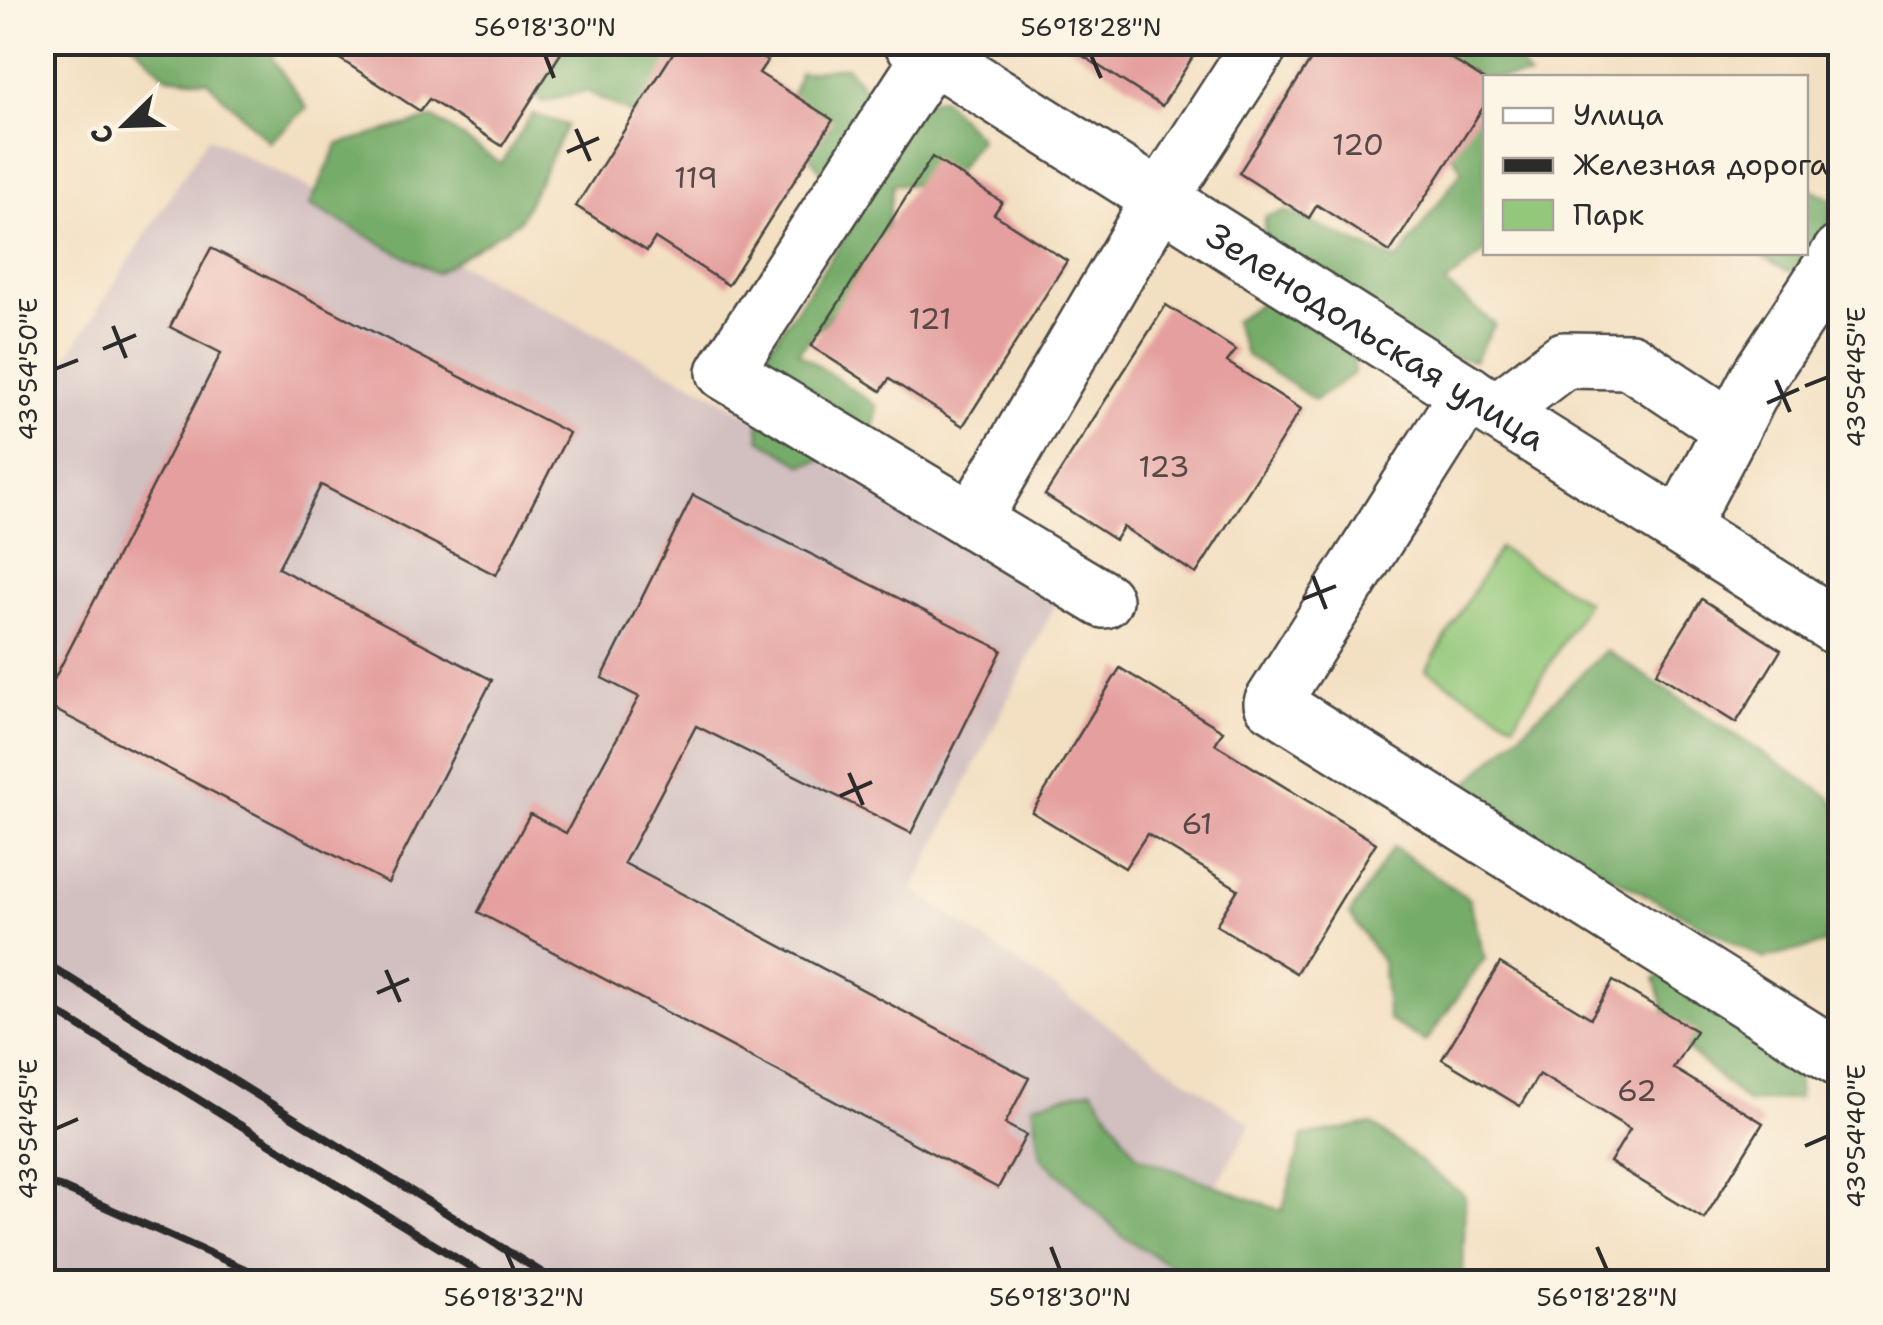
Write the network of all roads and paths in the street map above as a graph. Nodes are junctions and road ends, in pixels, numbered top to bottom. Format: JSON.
{"nodes":[{"id":1,"x":1262,"y":42,"type":"edge"},
{"id":2,"x":928,"y":47,"type":"edge"},
{"id":3,"x":1160,"y":199,"type":"junction"},
{"id":4,"x":1840,"y":253,"type":"edge"},
{"id":5,"x":1483,"y":402,"type":"junction"},
{"id":6,"x":1732,"y":429,"type":"junction"},
{"id":7,"x":972,"y":520,"type":"junction"},
{"id":8,"x":1680,"y":527,"type":"junction"},
{"id":9,"x":1104,"y":600,"type":"dead end"},
{"id":10,"x":1840,"y":629,"type":"edge"},
{"id":11,"x":1840,"y":1059,"type":"edge"}],
"edges":[{"from":1,"to":3,"type":"street"},
{"from":2,"to":3,"type":"street","name":"Зеленодольская улица"},
{"from":2,"to":7,"type":"street"},
{"from":3,"to":5,"type":"street","name":"Зеленодольская улица"},
{"from":3,"to":7,"type":"street"},
{"from":4,"to":6,"type":"street"},
{"from":5,"to":6,"type":"street"},
{"from":5,"to":8,"type":"street","name":"Зеленодольская улица"},
{"from":5,"to":11,"type":"street"},
{"from":6,"to":8,"type":"street"},
{"from":7,"to":9,"type":"street"},
{"from":8,"to":10,"type":"street","name":"Зеленодольская улица"}]}
